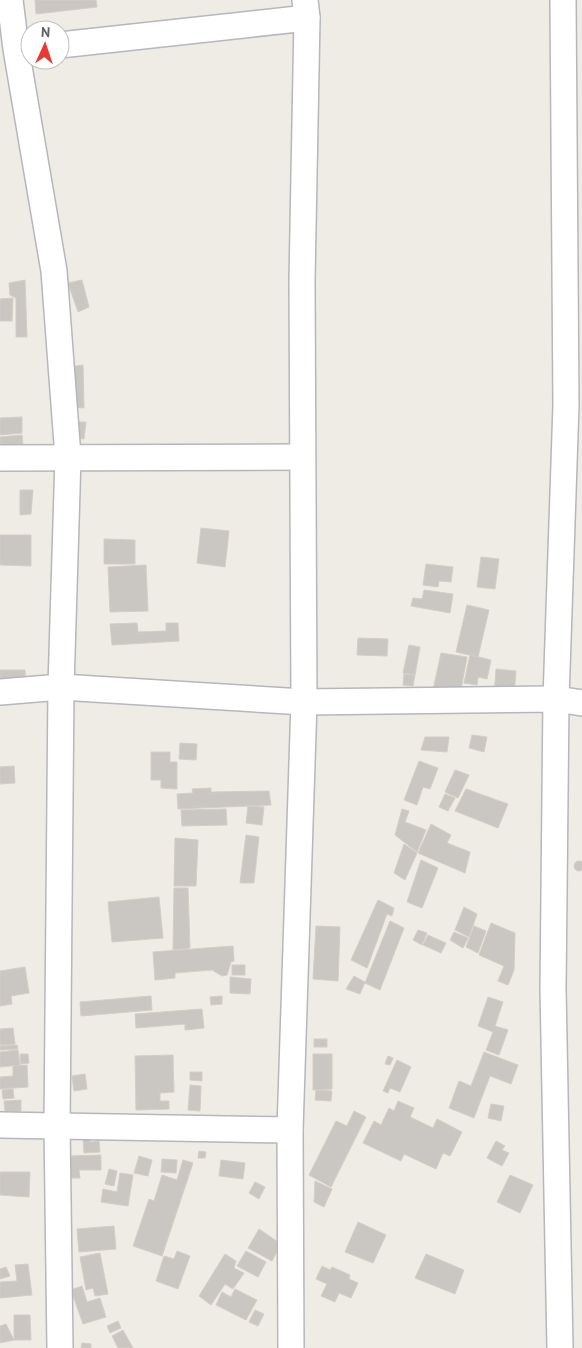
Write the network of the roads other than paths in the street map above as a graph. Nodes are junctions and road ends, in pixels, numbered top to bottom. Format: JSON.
{"nodes":[{"id":1,"x":10,"y":0,"type":"edge"},
{"id":2,"x":563,"y":0,"type":"edge"},
{"id":3,"x":306,"y":9,"type":"edge"},
{"id":4,"x":70,"y":43,"type":"edge"},
{"id":5,"x":15,"y":49,"type":"edge"},
{"id":6,"x":573,"y":138,"type":"edge"},
{"id":7,"x":574,"y":406,"type":"edge"},
{"id":8,"x":68,"y":456,"type":"junction"},
{"id":9,"x":302,"y":457,"type":"junction"},
{"id":10,"x":0,"y":458,"type":"edge"},
{"id":11,"x":61,"y":687,"type":"junction"},
{"id":12,"x":0,"y":692,"type":"edge"},
{"id":13,"x":556,"y":699,"type":"junction"},
{"id":14,"x":304,"y":702,"type":"junction"},
{"id":15,"x":582,"y":703,"type":"edge"},
{"id":16,"x":0,"y":1125,"type":"edge"},
{"id":17,"x":57,"y":1126,"type":"junction"},
{"id":18,"x":290,"y":1130,"type":"junction"},
{"id":19,"x":60,"y":1348,"type":"edge"},
{"id":20,"x":291,"y":1348,"type":"edge"},
{"id":21,"x":560,"y":1348,"type":"edge"}],
"edges":[{"from":1,"to":5,"type":"street"},
{"from":2,"to":6,"type":"street"},
{"from":3,"to":4,"type":"street"},
{"from":3,"to":9,"type":"street"},
{"from":5,"to":8,"type":"street"},
{"from":6,"to":7,"type":"street"},
{"from":7,"to":13,"type":"street"},
{"from":8,"to":9,"type":"street"},
{"from":8,"to":10,"type":"street"},
{"from":8,"to":11,"type":"street"},
{"from":9,"to":14,"type":"street"},
{"from":11,"to":12,"type":"street"},
{"from":11,"to":14,"type":"street"},
{"from":11,"to":17,"type":"street"},
{"from":13,"to":14,"type":"street"},
{"from":13,"to":15,"type":"street"},
{"from":13,"to":21,"type":"street"},
{"from":14,"to":18,"type":"street"},
{"from":16,"to":17,"type":"street"},
{"from":17,"to":18,"type":"street"},
{"from":17,"to":19,"type":"street"},
{"from":18,"to":20,"type":"street"}]}
